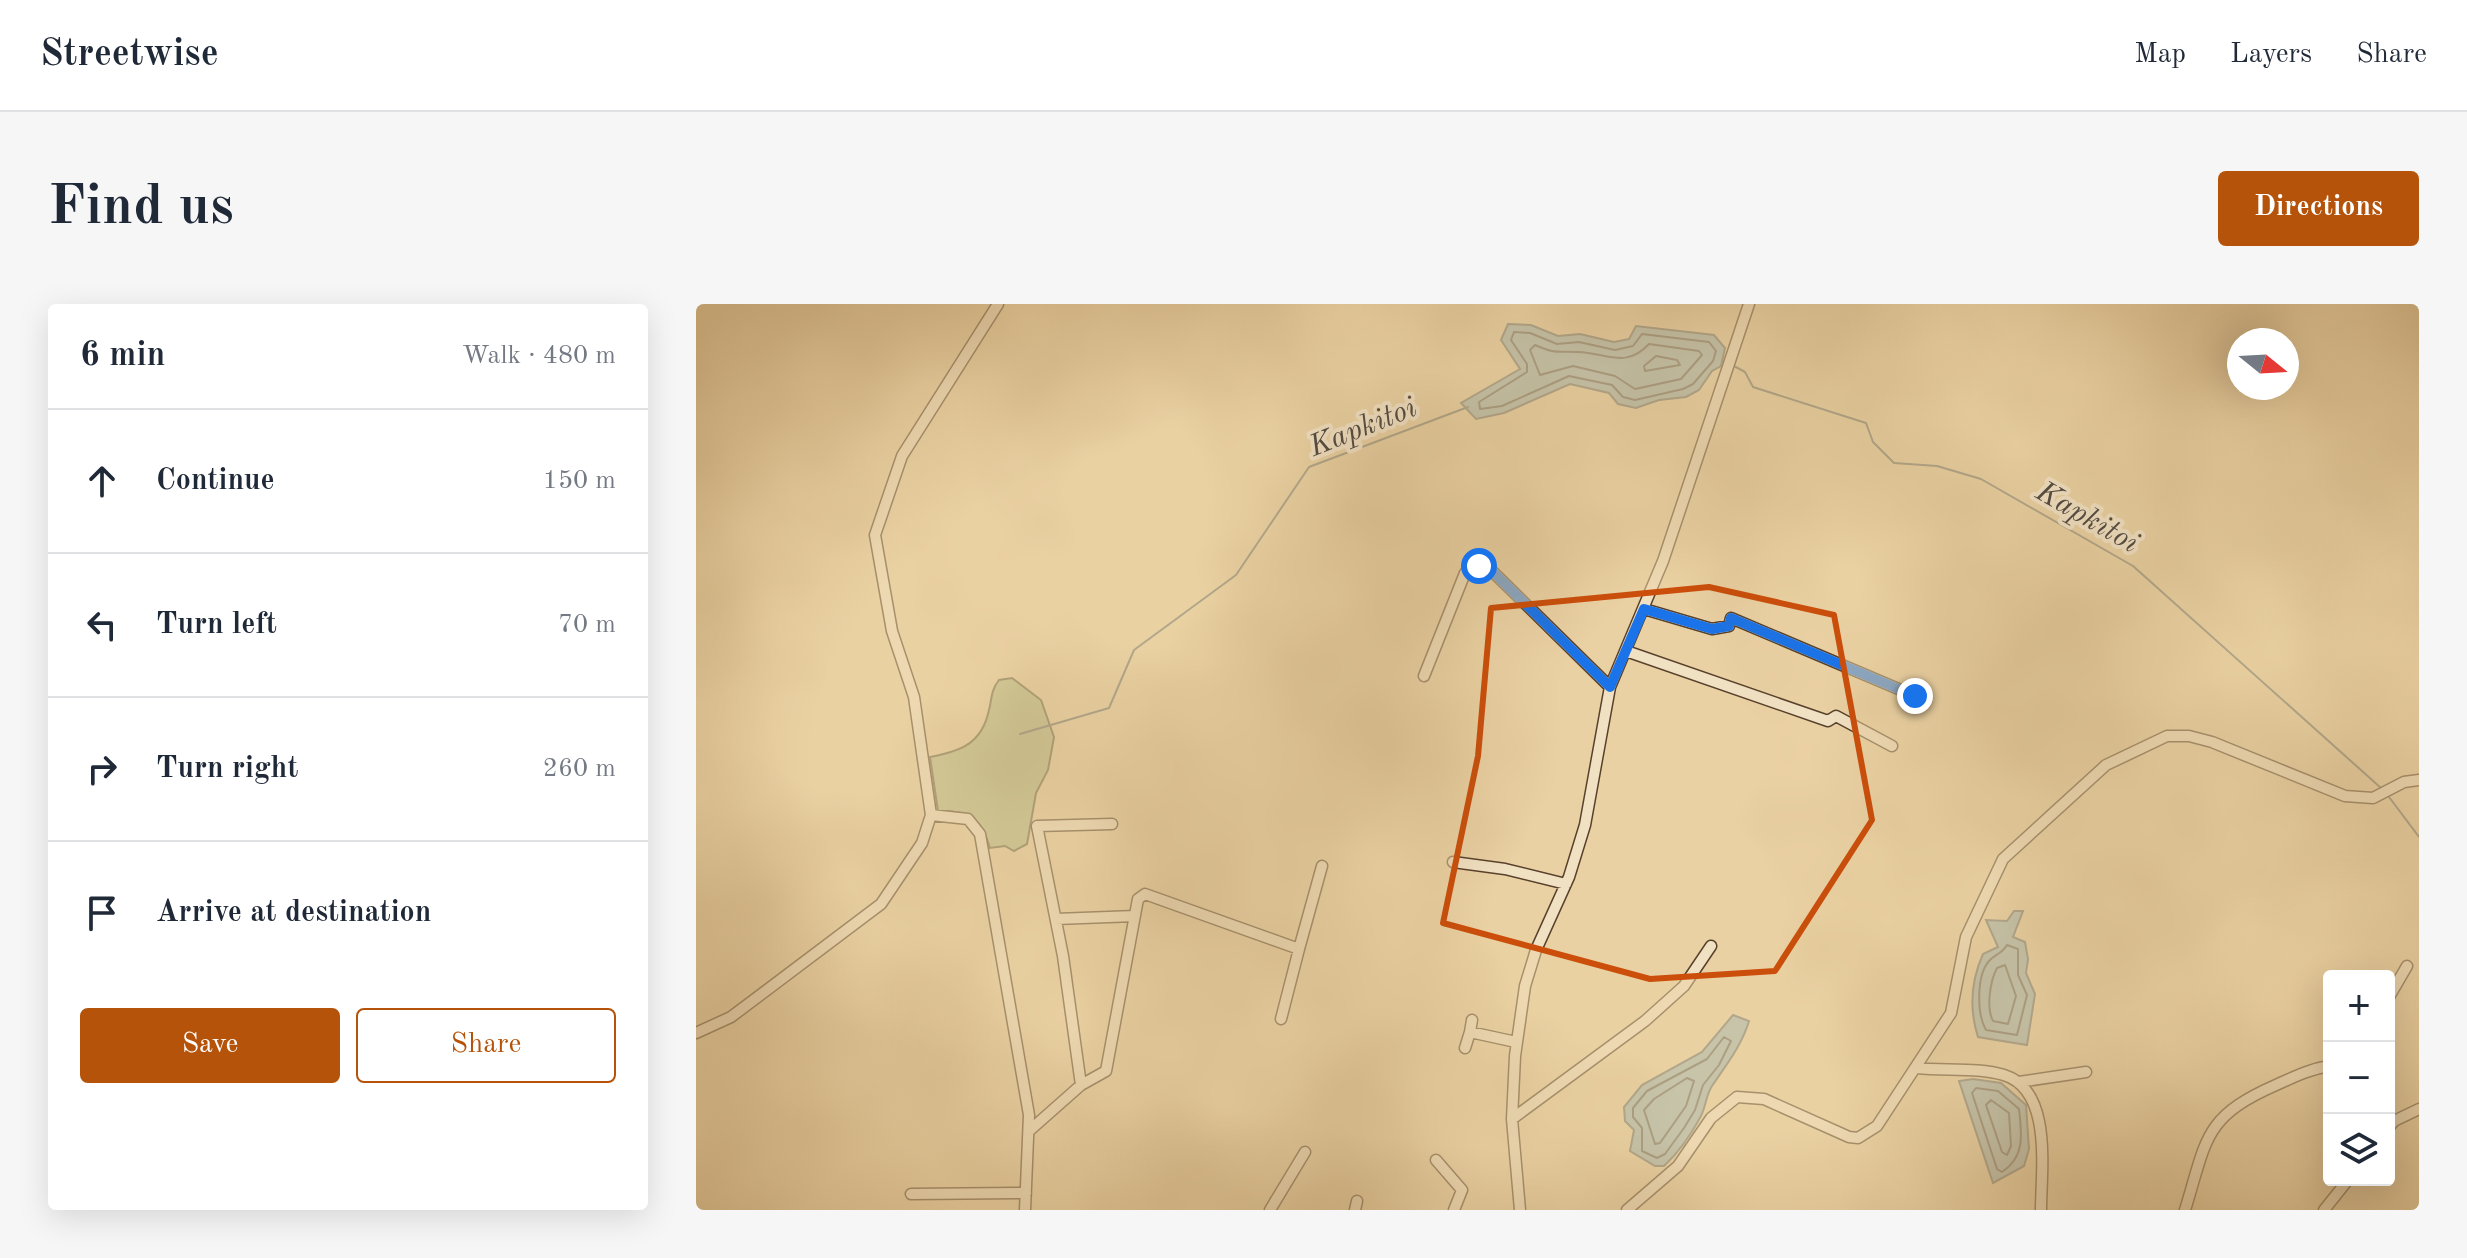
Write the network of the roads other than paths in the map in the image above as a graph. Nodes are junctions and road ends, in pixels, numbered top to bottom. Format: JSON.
{"nodes":[{"id":1,"x":998,"y":304,"type":"edge"},
{"id":2,"x":1749,"y":304,"type":"edge"},
{"id":3,"x":1644,"y":609,"type":"junction"},
{"id":4,"x":1626,"y":651,"type":"junction"},
{"id":5,"x":1424,"y":676,"type":"dead end"},
{"id":6,"x":1610,"y":687,"type":"junction"},
{"id":7,"x":1915,"y":696,"type":"dead end"},
{"id":8,"x":1892,"y":746,"type":"dead end"},
{"id":9,"x":2419,"y":780,"type":"edge"},
{"id":10,"x":931,"y":815,"type":"junction"},
{"id":11,"x":1112,"y":824,"type":"dead end"},
{"id":12,"x":1453,"y":862,"type":"dead end"},
{"id":13,"x":1322,"y":866,"type":"dead end"},
{"id":14,"x":1566,"y":884,"type":"junction"},
{"id":15,"x":1135,"y":916,"type":"junction"},
{"id":16,"x":1056,"y":919,"type":"junction"},
{"id":17,"x":1711,"y":946,"type":"dead end"},
{"id":18,"x":1299,"y":949,"type":"junction"},
{"id":19,"x":2407,"y":966,"type":"dead end"},
{"id":20,"x":2395,"y":987,"type":"edge"},
{"id":21,"x":1281,"y":1019,"type":"dead end"},
{"id":22,"x":1472,"y":1020,"type":"dead end"},
{"id":23,"x":1470,"y":1032,"type":"junction"},
{"id":24,"x":696,"y":1033,"type":"edge"},
{"id":25,"x":1516,"y":1042,"type":"junction"},
{"id":26,"x":1465,"y":1048,"type":"dead end"},
{"id":27,"x":2323,"y":1067,"type":"edge"},
{"id":28,"x":1917,"y":1068,"type":"junction"},
{"id":29,"x":2086,"y":1072,"type":"dead end"},
{"id":30,"x":2019,"y":1082,"type":"junction"},
{"id":31,"x":1081,"y":1085,"type":"junction"},
{"id":32,"x":2419,"y":1109,"type":"edge"},
{"id":33,"x":1512,"y":1119,"type":"junction"},
{"id":34,"x":2395,"y":1121,"type":"edge"},
{"id":35,"x":1029,"y":1131,"type":"junction"},
{"id":36,"x":1305,"y":1152,"type":"dead end"},
{"id":37,"x":1436,"y":1160,"type":"dead end"},
{"id":38,"x":2343,"y":1186,"type":"edge"},
{"id":39,"x":1026,"y":1193,"type":"junction"},
{"id":40,"x":911,"y":1194,"type":"dead end"},
{"id":41,"x":1025,"y":1210,"type":"edge"},
{"id":42,"x":1270,"y":1210,"type":"edge"},
{"id":43,"x":1454,"y":1210,"type":"edge"},
{"id":44,"x":1520,"y":1210,"type":"edge"},
{"id":45,"x":1627,"y":1210,"type":"edge"},
{"id":46,"x":2041,"y":1210,"type":"edge"},
{"id":47,"x":2185,"y":1210,"type":"edge"},
{"id":48,"x":2324,"y":1210,"type":"edge"}],
"edges":[{"from":1,"to":10,"type":"street"},
{"from":2,"to":3,"type":"street"},
{"from":3,"to":4,"type":"street"},
{"from":3,"to":7,"type":"street"},
{"from":4,"to":6,"type":"street"},
{"from":4,"to":8,"type":"street"},
{"from":5,"to":6,"type":"street"},
{"from":6,"to":14,"type":"street"},
{"from":9,"to":28,"type":"street"},
{"from":10,"to":24,"type":"street"},
{"from":10,"to":35,"type":"street"},
{"from":11,"to":16,"type":"street"},
{"from":12,"to":14,"type":"street"},
{"from":13,"to":18,"type":"street"},
{"from":14,"to":25,"type":"street"},
{"from":15,"to":16,"type":"street"},
{"from":15,"to":18,"type":"street"},
{"from":15,"to":31,"type":"street"},
{"from":16,"to":31,"type":"street"},
{"from":17,"to":33,"type":"street"},
{"from":18,"to":21,"type":"street"},
{"from":19,"to":20,"type":"street"},
{"from":22,"to":23,"type":"street"},
{"from":23,"to":25,"type":"street"},
{"from":23,"to":26,"type":"street"},
{"from":25,"to":33,"type":"street"},
{"from":27,"to":47,"type":"street"},
{"from":28,"to":30,"type":"street"},
{"from":28,"to":45,"type":"street"},
{"from":29,"to":30,"type":"street"},
{"from":30,"to":46,"type":"street"},
{"from":31,"to":35,"type":"street"},
{"from":32,"to":34,"type":"street"},
{"from":33,"to":44,"type":"street"},
{"from":35,"to":39,"type":"street"},
{"from":36,"to":42,"type":"street"},
{"from":37,"to":43,"type":"street"},
{"from":38,"to":48,"type":"street"},
{"from":39,"to":40,"type":"street"},
{"from":39,"to":41,"type":"street"}]}
